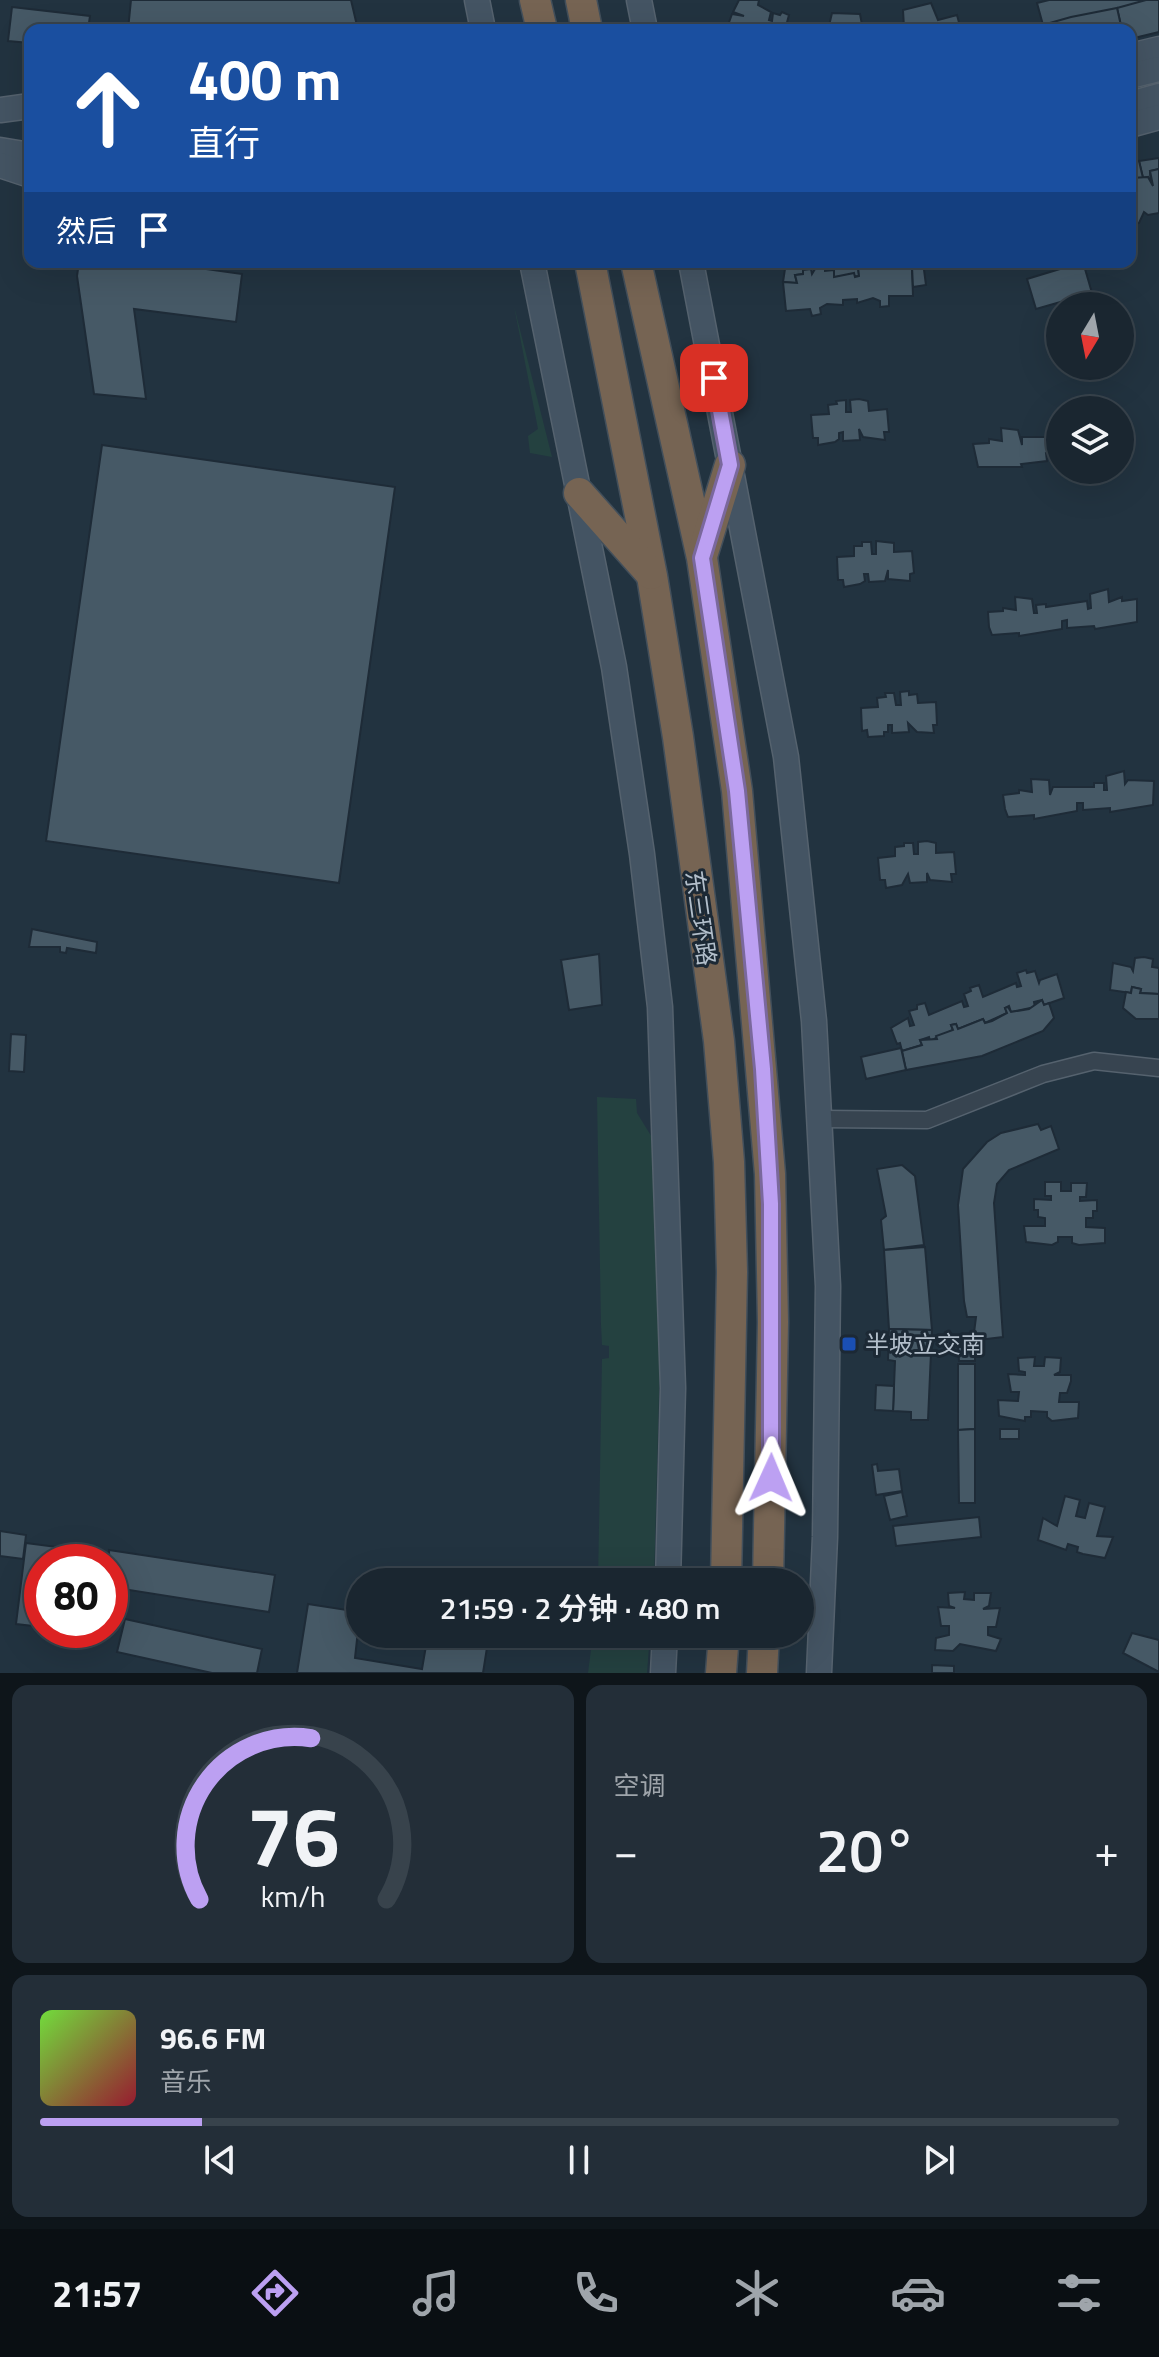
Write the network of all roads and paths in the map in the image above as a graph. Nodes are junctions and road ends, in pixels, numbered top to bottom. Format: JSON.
{"nodes":[{"id":1,"x":477,"y":0,"type":"edge"},
{"id":2,"x":535,"y":0,"type":"edge"},
{"id":3,"x":581,"y":0,"type":"edge"},
{"id":4,"x":639,"y":0,"type":"edge"},
{"id":5,"x":482,"y":24,"type":"edge"},
{"id":6,"x":541,"y":24,"type":"edge"},
{"id":7,"x":586,"y":24,"type":"edge"},
{"id":8,"x":644,"y":24,"type":"edge"},
{"id":9,"x":1159,"y":49,"type":"edge"},
{"id":10,"x":1136,"y":55,"type":"edge"},
{"id":11,"x":1159,"y":69,"type":"edge"},
{"id":12,"x":1136,"y":75,"type":"edge"},
{"id":13,"x":1159,"y":96,"type":"edge"},
{"id":14,"x":1136,"y":102,"type":"edge"},
{"id":15,"x":0,"y":110,"type":"edge"},
{"id":16,"x":24,"y":117,"type":"edge"},
{"id":17,"x":1159,"y":117,"type":"edge"},
{"id":18,"x":24,"y":119,"type":"edge"},
{"id":19,"x":0,"y":121,"type":"edge"},
{"id":20,"x":1136,"y":123,"type":"edge"},
{"id":21,"x":20,"y":158,"type":"edge"},
{"id":22,"x":0,"y":165,"type":"edge"},
{"id":23,"x":522,"y":268,"type":"edge"},
{"id":24,"x":533,"y":268,"type":"edge"},
{"id":25,"x":591,"y":268,"type":"edge"},
{"id":26,"x":637,"y":268,"type":"edge"},
{"id":27,"x":692,"y":268,"type":"edge"},
{"id":28,"x":706,"y":268,"type":"edge"},
{"id":29,"x":537,"y":287,"type":"junction"},
{"id":30,"x":704,"y":327,"type":"junction"},
{"id":31,"x":730,"y":465,"type":"junction"},
{"id":32,"x":579,"y":493,"type":"junction"},
{"id":33,"x":702,"y":558,"type":"junction"},
{"id":34,"x":652,"y":576,"type":"junction"},
{"id":35,"x":1159,"y":1068,"type":"edge"},
{"id":36,"x":822,"y":1119,"type":"junction"},
{"id":37,"x":668,"y":1568,"type":"edge"},
{"id":38,"x":726,"y":1568,"type":"edge"},
{"id":39,"x":768,"y":1568,"type":"edge"},
{"id":40,"x":664,"y":1648,"type":"edge"},
{"id":41,"x":723,"y":1648,"type":"edge"},
{"id":42,"x":763,"y":1648,"type":"edge"},
{"id":43,"x":663,"y":1673,"type":"edge"},
{"id":44,"x":721,"y":1673,"type":"edge"},
{"id":45,"x":762,"y":1673,"type":"edge"},
{"id":46,"x":819,"y":1673,"type":"edge"}],
"edges":[{"from":1,"to":5,"type":"main road"},
{"from":2,"to":6,"type":"highway"},
{"from":3,"to":7,"type":"highway"},
{"from":4,"to":8,"type":"main road"},
{"from":9,"to":10,"type":"main road"},
{"from":11,"to":12,"type":"main road"},
{"from":13,"to":14,"type":"main road"},
{"from":15,"to":16,"type":"main road"},
{"from":17,"to":20,"type":"main road"},
{"from":18,"to":19,"type":"main road"},
{"from":21,"to":22,"type":"main road"},
{"from":23,"to":29,"type":"main road"},
{"from":24,"to":29,"type":"main road"},
{"from":25,"to":34,"type":"highway","name":"东三环路"},
{"from":26,"to":33,"type":"highway","name":"东三环路"},
{"from":27,"to":30,"type":"main road"},
{"from":28,"to":30,"type":"main road"},
{"from":29,"to":32,"type":"main road"},
{"from":30,"to":31,"type":"main road"},
{"from":31,"to":33,"type":"highway"},
{"from":31,"to":36,"type":"main road"},
{"from":32,"to":34,"type":"highway"},
{"from":32,"to":37,"type":"main road"},
{"from":33,"to":39,"type":"highway","name":"东三环路"},
{"from":34,"to":38,"type":"highway","name":"东三环路"},
{"from":35,"to":36,"type":"street"},
{"from":36,"to":46,"type":"main road"},
{"from":40,"to":43,"type":"main road"},
{"from":41,"to":44,"type":"highway"},
{"from":42,"to":45,"type":"highway"}]}
